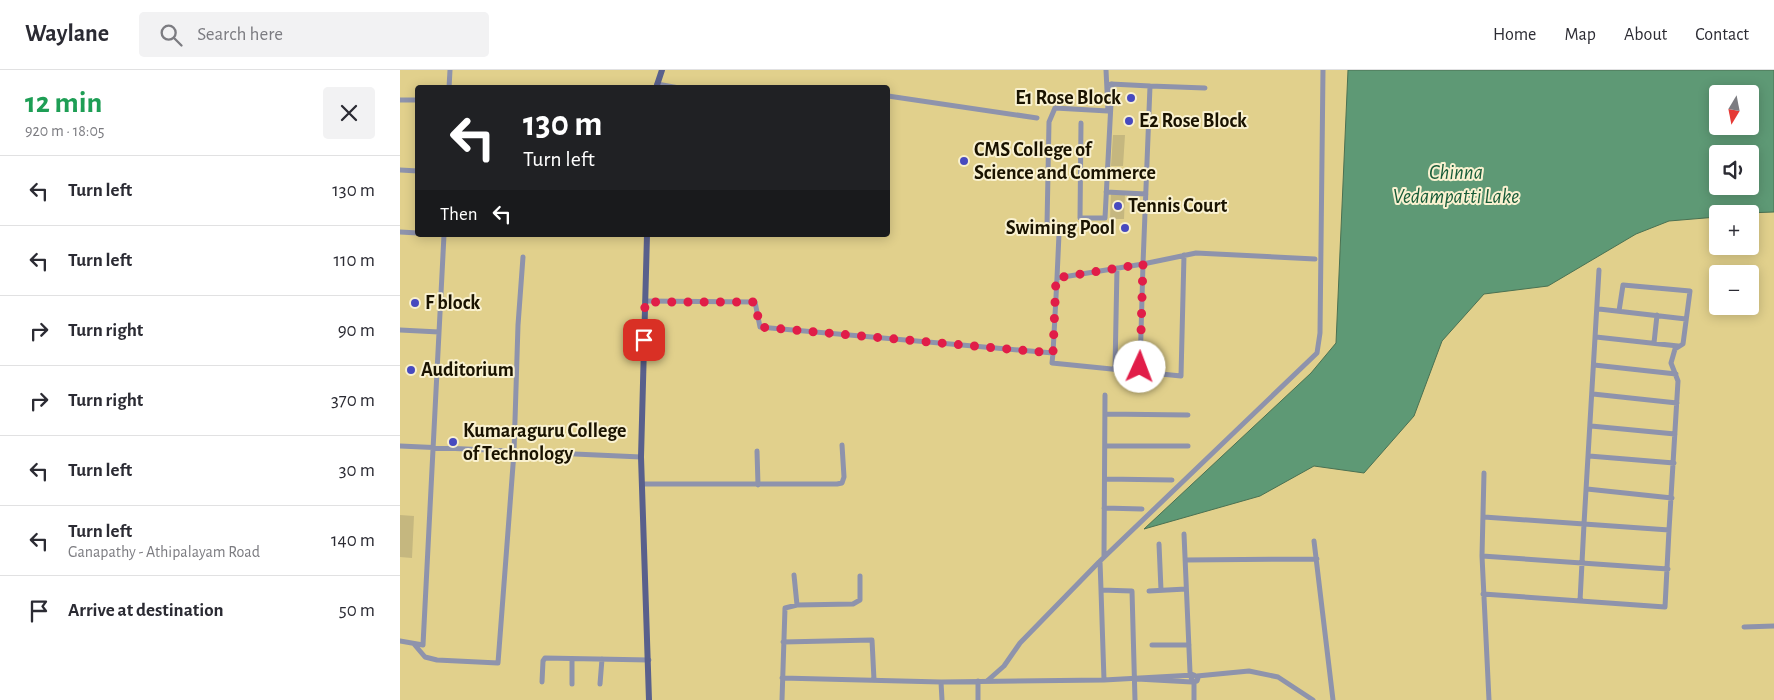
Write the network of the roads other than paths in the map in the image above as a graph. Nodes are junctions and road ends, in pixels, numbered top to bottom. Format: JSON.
{"nodes":[{"id":1,"x":450,"y":70,"type":"edge"},
{"id":2,"x":662,"y":70,"type":"edge"},
{"id":3,"x":1106,"y":70,"type":"edge"},
{"id":4,"x":1322,"y":70,"type":"edge"},
{"id":5,"x":1110,"y":84,"type":"junction"},
{"id":6,"x":449,"y":85,"type":"edge"},
{"id":7,"x":657,"y":85,"type":"edge"},
{"id":8,"x":1150,"y":86,"type":"junction"},
{"id":9,"x":1205,"y":88,"type":"dead end"},
{"id":10,"x":890,"y":96,"type":"edge"},
{"id":11,"x":400,"y":100,"type":"edge"},
{"id":12,"x":415,"y":100,"type":"edge"},
{"id":13,"x":1037,"y":118,"type":"dead end"},
{"id":14,"x":1081,"y":123,"type":"dead end"},
{"id":15,"x":400,"y":170,"type":"edge"},
{"id":16,"x":415,"y":171,"type":"edge"},
{"id":17,"x":1106,"y":192,"type":"junction"},
{"id":18,"x":1146,"y":194,"type":"junction"},
{"id":19,"x":400,"y":232,"type":"edge"},
{"id":20,"x":415,"y":233,"type":"edge"},
{"id":21,"x":444,"y":237,"type":"edge"},
{"id":22,"x":647,"y":237,"type":"edge"},
{"id":23,"x":1184,"y":255,"type":"junction"},
{"id":24,"x":523,"y":257,"type":"dead end"},
{"id":25,"x":1315,"y":259,"type":"dead end"},
{"id":26,"x":1143,"y":264,"type":"junction"},
{"id":27,"x":1117,"y":268,"type":"junction"},
{"id":28,"x":1599,"y":270,"type":"dead end"},
{"id":29,"x":1056,"y":278,"type":"junction"},
{"id":30,"x":645,"y":302,"type":"junction"},
{"id":31,"x":1599,"y":309,"type":"junction"},
{"id":32,"x":1619,"y":311,"type":"junction"},
{"id":33,"x":1657,"y":315,"type":"junction"},
{"id":34,"x":1686,"y":319,"type":"junction"},
{"id":35,"x":400,"y":330,"type":"edge"},
{"id":36,"x":439,"y":332,"type":"junction"},
{"id":37,"x":1596,"y":337,"type":"junction"},
{"id":38,"x":1654,"y":343,"type":"junction"},
{"id":39,"x":1678,"y":346,"type":"junction"},
{"id":40,"x":1053,"y":353,"type":"junction"},
{"id":41,"x":1594,"y":365,"type":"junction"},
{"id":42,"x":1140,"y":367,"type":"dead end"},
{"id":43,"x":1115,"y":370,"type":"junction"},
{"id":44,"x":1676,"y":374,"type":"junction"},
{"id":45,"x":1593,"y":394,"type":"junction"},
{"id":46,"x":1105,"y":395,"type":"dead end"},
{"id":47,"x":1677,"y":403,"type":"junction"},
{"id":48,"x":1105,"y":414,"type":"junction"},
{"id":49,"x":1188,"y":415,"type":"dead end"},
{"id":50,"x":1591,"y":426,"type":"junction"},
{"id":51,"x":1675,"y":434,"type":"junction"},
{"id":52,"x":842,"y":445,"type":"dead end"},
{"id":53,"x":400,"y":446,"type":"edge"},
{"id":54,"x":1105,"y":446,"type":"junction"},
{"id":55,"x":1188,"y":446,"type":"dead end"},
{"id":56,"x":434,"y":448,"type":"junction"},
{"id":57,"x":757,"y":451,"type":"dead end"},
{"id":58,"x":514,"y":452,"type":"junction"},
{"id":59,"x":1589,"y":456,"type":"junction"},
{"id":60,"x":641,"y":457,"type":"junction"},
{"id":61,"x":1674,"y":463,"type":"junction"},
{"id":62,"x":1484,"y":473,"type":"dead end"},
{"id":63,"x":1105,"y":479,"type":"junction"},
{"id":64,"x":1172,"y":480,"type":"dead end"},
{"id":65,"x":642,"y":484,"type":"junction"},
{"id":66,"x":758,"y":484,"type":"junction"},
{"id":67,"x":1587,"y":489,"type":"junction"},
{"id":68,"x":1672,"y":498,"type":"junction"},
{"id":69,"x":1104,"y":508,"type":"junction"},
{"id":70,"x":1142,"y":509,"type":"dead end"},
{"id":71,"x":1484,"y":517,"type":"junction"},
{"id":72,"x":1584,"y":524,"type":"junction"},
{"id":73,"x":1669,"y":530,"type":"junction"},
{"id":74,"x":1184,"y":534,"type":"dead end"},
{"id":75,"x":1314,"y":541,"type":"dead end"},
{"id":76,"x":1159,"y":544,"type":"dead end"},
{"id":77,"x":1482,"y":556,"type":"junction"},
{"id":78,"x":1102,"y":559,"type":"junction"},
{"id":79,"x":1316,"y":559,"type":"junction"},
{"id":80,"x":1185,"y":560,"type":"junction"},
{"id":81,"x":1582,"y":562,"type":"junction"},
{"id":82,"x":1668,"y":569,"type":"junction"},
{"id":83,"x":794,"y":575,"type":"dead end"},
{"id":84,"x":860,"y":576,"type":"dead end"},
{"id":85,"x":1186,"y":589,"type":"junction"},
{"id":86,"x":1101,"y":590,"type":"junction"},
{"id":87,"x":1160,"y":590,"type":"junction"},
{"id":88,"x":1149,"y":591,"type":"dead end"},
{"id":89,"x":1483,"y":594,"type":"junction"},
{"id":90,"x":1580,"y":601,"type":"junction"},
{"id":91,"x":797,"y":605,"type":"junction"},
{"id":92,"x":1744,"y":626,"type":"dead end"},
{"id":93,"x":1774,"y":626,"type":"edge"},
{"id":94,"x":400,"y":641,"type":"edge"},
{"id":95,"x":783,"y":642,"type":"junction"},
{"id":96,"x":414,"y":644,"type":"junction"},
{"id":97,"x":1152,"y":644,"type":"dead end"},
{"id":98,"x":423,"y":645,"type":"junction"},
{"id":99,"x":1189,"y":645,"type":"junction"},
{"id":100,"x":421,"y":652,"type":"junction"},
{"id":101,"x":572,"y":659,"type":"junction"},
{"id":102,"x":602,"y":659,"type":"junction"},
{"id":103,"x":649,"y":660,"type":"junction"},
{"id":104,"x":782,"y":678,"type":"junction"},
{"id":105,"x":1134,"y":678,"type":"junction"},
{"id":106,"x":1193,"y":678,"type":"junction"},
{"id":107,"x":874,"y":680,"type":"junction"},
{"id":108,"x":1104,"y":680,"type":"junction"},
{"id":109,"x":978,"y":681,"type":"junction"},
{"id":110,"x":987,"y":681,"type":"junction"},
{"id":111,"x":542,"y":682,"type":"dead end"},
{"id":112,"x":941,"y":682,"type":"junction"},
{"id":113,"x":572,"y":684,"type":"dead end"},
{"id":114,"x":600,"y":684,"type":"dead end"},
{"id":115,"x":649,"y":700,"type":"edge"},
{"id":116,"x":782,"y":700,"type":"edge"},
{"id":117,"x":942,"y":700,"type":"edge"},
{"id":118,"x":978,"y":700,"type":"edge"},
{"id":119,"x":1134,"y":700,"type":"edge"},
{"id":120,"x":1194,"y":700,"type":"edge"},
{"id":121,"x":1312,"y":700,"type":"edge"},
{"id":122,"x":1333,"y":700,"type":"edge"},
{"id":123,"x":1489,"y":700,"type":"edge"}],
"edges":[{"from":1,"to":6,"type":"street"},
{"from":2,"to":7,"type":"main road"},
{"from":3,"to":5,"type":"street"},
{"from":4,"to":78,"type":"street"},
{"from":5,"to":8,"type":"street"},
{"from":5,"to":17,"type":"street"},
{"from":5,"to":29,"type":"street"},
{"from":8,"to":9,"type":"street"},
{"from":8,"to":18,"type":"street"},
{"from":10,"to":13,"type":"street"},
{"from":11,"to":12,"type":"street"},
{"from":14,"to":17,"type":"street"},
{"from":15,"to":16,"type":"street"},
{"from":17,"to":18,"type":"street"},
{"from":18,"to":26,"type":"street"},
{"from":19,"to":20,"type":"street"},
{"from":21,"to":36,"type":"street"},
{"from":22,"to":30,"type":"main road"},
{"from":23,"to":25,"type":"street"},
{"from":23,"to":26,"type":"street"},
{"from":23,"to":43,"type":"street"},
{"from":24,"to":58,"type":"street"},
{"from":26,"to":27,"type":"street"},
{"from":26,"to":42,"type":"street"},
{"from":27,"to":29,"type":"street"},
{"from":27,"to":43,"type":"street"},
{"from":28,"to":31,"type":"street"},
{"from":29,"to":40,"type":"street"},
{"from":30,"to":40,"type":"street"},
{"from":30,"to":60,"type":"main road"},
{"from":31,"to":32,"type":"street"},
{"from":31,"to":37,"type":"street"},
{"from":32,"to":33,"type":"street"},
{"from":32,"to":34,"type":"street"},
{"from":33,"to":34,"type":"street"},
{"from":33,"to":38,"type":"street"},
{"from":34,"to":39,"type":"street"},
{"from":35,"to":36,"type":"street"},
{"from":36,"to":56,"type":"street"},
{"from":37,"to":38,"type":"street"},
{"from":37,"to":41,"type":"street"},
{"from":38,"to":39,"type":"street"},
{"from":39,"to":44,"type":"street"},
{"from":40,"to":43,"type":"street"},
{"from":41,"to":44,"type":"street"},
{"from":41,"to":45,"type":"street"},
{"from":44,"to":47,"type":"street"},
{"from":45,"to":47,"type":"street"},
{"from":45,"to":50,"type":"street"},
{"from":46,"to":48,"type":"street"},
{"from":47,"to":51,"type":"street"},
{"from":48,"to":49,"type":"street"},
{"from":48,"to":54,"type":"street"},
{"from":50,"to":51,"type":"street"},
{"from":50,"to":59,"type":"street"},
{"from":51,"to":61,"type":"street"},
{"from":52,"to":66,"type":"street"},
{"from":53,"to":56,"type":"street"},
{"from":54,"to":55,"type":"street"},
{"from":54,"to":63,"type":"street"},
{"from":56,"to":58,"type":"street"},
{"from":56,"to":98,"type":"street"},
{"from":57,"to":66,"type":"street"},
{"from":58,"to":60,"type":"street"},
{"from":58,"to":100,"type":"street"},
{"from":59,"to":61,"type":"street"},
{"from":59,"to":67,"type":"street"},
{"from":60,"to":65,"type":"main road"},
{"from":61,"to":68,"type":"street"},
{"from":62,"to":71,"type":"street"},
{"from":63,"to":64,"type":"street"},
{"from":63,"to":69,"type":"street"},
{"from":65,"to":66,"type":"street"},
{"from":65,"to":103,"type":"main road"},
{"from":67,"to":68,"type":"street"},
{"from":67,"to":72,"type":"street"},
{"from":68,"to":73,"type":"street"},
{"from":69,"to":70,"type":"street"},
{"from":69,"to":78,"type":"street"},
{"from":71,"to":72,"type":"street"},
{"from":71,"to":77,"type":"street"},
{"from":72,"to":73,"type":"street"},
{"from":72,"to":81,"type":"street"},
{"from":73,"to":82,"type":"street"},
{"from":74,"to":80,"type":"street"},
{"from":75,"to":79,"type":"street"},
{"from":76,"to":87,"type":"street"},
{"from":77,"to":81,"type":"street"},
{"from":77,"to":89,"type":"street"},
{"from":78,"to":86,"type":"street"},
{"from":78,"to":110,"type":"street"},
{"from":79,"to":80,"type":"street"},
{"from":79,"to":122,"type":"street"},
{"from":80,"to":85,"type":"street"},
{"from":81,"to":82,"type":"street"},
{"from":81,"to":90,"type":"street"},
{"from":82,"to":90,"type":"street"},
{"from":83,"to":91,"type":"street"},
{"from":84,"to":91,"type":"street"},
{"from":85,"to":87,"type":"street"},
{"from":85,"to":99,"type":"street"},
{"from":86,"to":105,"type":"street"},
{"from":86,"to":108,"type":"street"},
{"from":87,"to":88,"type":"street"},
{"from":89,"to":90,"type":"street"},
{"from":89,"to":123,"type":"street"},
{"from":91,"to":95,"type":"street"},
{"from":92,"to":93,"type":"street"},
{"from":94,"to":96,"type":"street"},
{"from":95,"to":104,"type":"street"},
{"from":95,"to":107,"type":"street"},
{"from":96,"to":98,"type":"street"},
{"from":96,"to":100,"type":"street"},
{"from":97,"to":99,"type":"street"},
{"from":98,"to":100,"type":"street"},
{"from":99,"to":106,"type":"street"},
{"from":101,"to":102,"type":"street"},
{"from":101,"to":111,"type":"street"},
{"from":101,"to":113,"type":"street"},
{"from":102,"to":103,"type":"street"},
{"from":102,"to":114,"type":"street"},
{"from":103,"to":115,"type":"main road"},
{"from":104,"to":107,"type":"street"},
{"from":104,"to":116,"type":"street"},
{"from":105,"to":106,"type":"street"},
{"from":105,"to":108,"type":"street"},
{"from":105,"to":119,"type":"street"},
{"from":106,"to":120,"type":"street"},
{"from":106,"to":121,"type":"street"},
{"from":107,"to":112,"type":"street"},
{"from":108,"to":110,"type":"street"},
{"from":109,"to":110,"type":"street"},
{"from":109,"to":112,"type":"street"},
{"from":109,"to":118,"type":"street"},
{"from":112,"to":117,"type":"street"}]}
